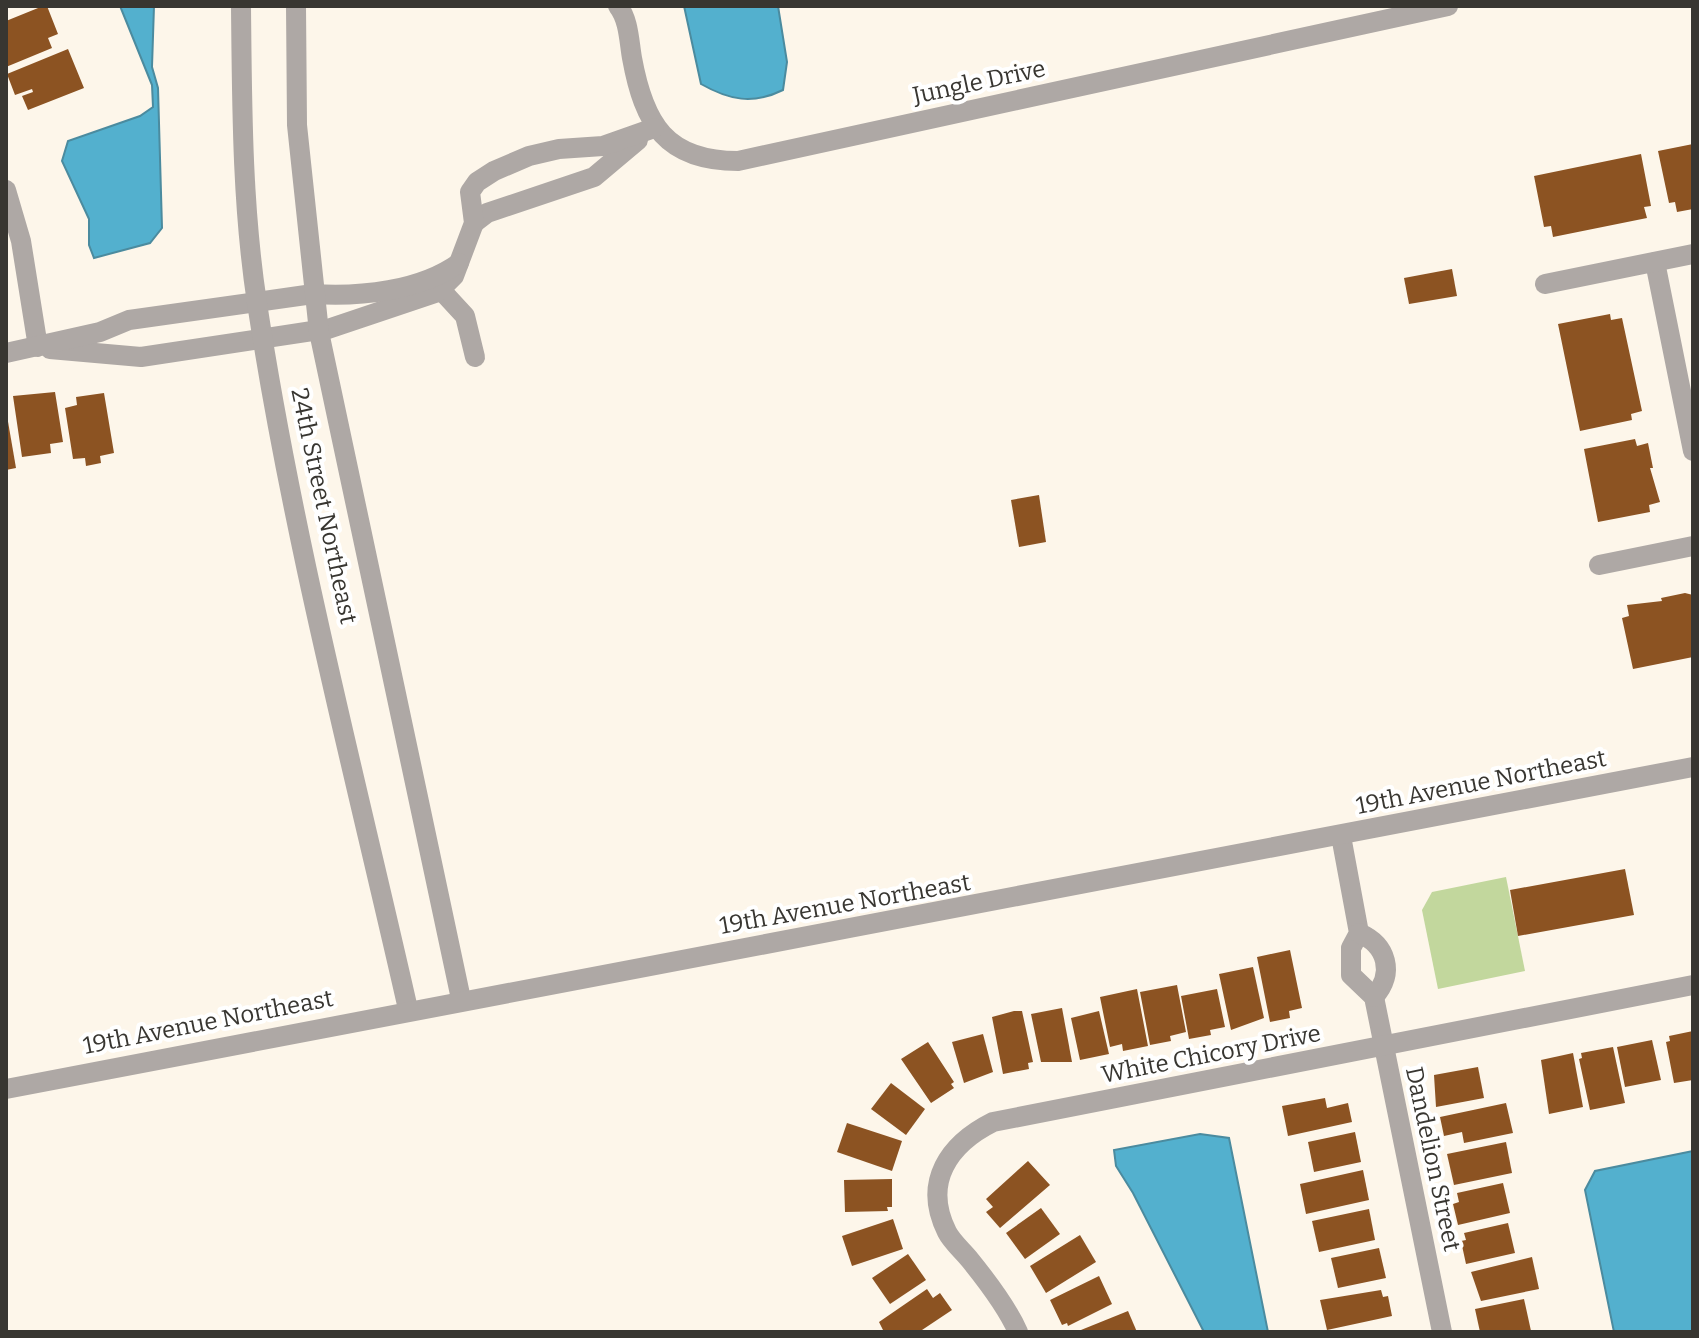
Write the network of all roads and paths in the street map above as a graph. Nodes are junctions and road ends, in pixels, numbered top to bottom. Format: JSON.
{"nodes":[{"id":1,"x":241,"y":6,"type":"edge"},
{"id":2,"x":296,"y":6,"type":"edge"},
{"id":3,"x":618,"y":6,"type":"edge"},
{"id":4,"x":1448,"y":6,"type":"edge"},
{"id":5,"x":654,"y":128,"type":"junction"},
{"id":6,"x":6,"y":190,"type":"edge"},
{"id":7,"x":474,"y":223,"type":"junction"},
{"id":8,"x":1693,"y":254,"type":"edge"},
{"id":9,"x":1655,"y":262,"type":"junction"},
{"id":10,"x":459,"y":263,"type":"junction"},
{"id":11,"x":1545,"y":284,"type":"dead end"},
{"id":12,"x":441,"y":290,"type":"junction"},
{"id":13,"x":313,"y":294,"type":"junction"},
{"id":14,"x":257,"y":301,"type":"junction"},
{"id":15,"x":319,"y":331,"type":"junction"},
{"id":16,"x":264,"y":338,"type":"junction"},
{"id":17,"x":38,"y":347,"type":"junction"},
{"id":18,"x":6,"y":353,"type":"edge"},
{"id":19,"x":475,"y":357,"type":"dead end"},
{"id":20,"x":1693,"y":451,"type":"edge"},
{"id":21,"x":1693,"y":546,"type":"edge"},
{"id":22,"x":1599,"y":565,"type":"dead end"},
{"id":23,"x":1693,"y":767,"type":"edge"},
{"id":24,"x":1341,"y":836,"type":"junction"},
{"id":25,"x":1359,"y":933,"type":"junction"},
{"id":26,"x":1693,"y":985,"type":"edge"},
{"id":27,"x":1374,"y":997,"type":"junction"},
{"id":28,"x":461,"y":999,"type":"junction"},
{"id":29,"x":408,"y":1009,"type":"junction"},
{"id":30,"x":1383,"y":1045,"type":"junction"},
{"id":31,"x":6,"y":1089,"type":"edge"},
{"id":32,"x":1018,"y":1332,"type":"edge"},
{"id":33,"x":1442,"y":1332,"type":"edge"}],
"edges":[{"from":1,"to":14,"type":"street","name":"24th Street Northeast"},
{"from":2,"to":13,"type":"street","name":"24th Street Northeast"},
{"from":3,"to":5,"type":"street"},
{"from":4,"to":5,"type":"street","name":"Jungle Drive"},
{"from":5,"to":7,"type":"street"},
{"from":5,"to":7,"type":"street"},
{"from":6,"to":17,"type":"street"},
{"from":7,"to":10,"type":"street"},
{"from":8,"to":9,"type":"street"},
{"from":9,"to":11,"type":"street"},
{"from":9,"to":20,"type":"street"},
{"from":10,"to":12,"type":"street"},
{"from":10,"to":13,"type":"street"},
{"from":12,"to":15,"type":"street"},
{"from":12,"to":19,"type":"street"},
{"from":13,"to":14,"type":"street"},
{"from":13,"to":15,"type":"street","name":"24th Street Northeast"},
{"from":14,"to":16,"type":"street","name":"24th Street Northeast"},
{"from":14,"to":17,"type":"street"},
{"from":15,"to":16,"type":"street"},
{"from":15,"to":28,"type":"street","name":"24th Street Northeast"},
{"from":16,"to":17,"type":"street"},
{"from":16,"to":29,"type":"street","name":"24th Street Northeast"},
{"from":17,"to":18,"type":"street"},
{"from":21,"to":22,"type":"street"},
{"from":23,"to":24,"type":"street","name":"19th Avenue Northeast"},
{"from":24,"to":25,"type":"street","name":"Dandelion Street"},
{"from":24,"to":28,"type":"street","name":"19th Avenue Northeast"},
{"from":25,"to":27,"type":"street","name":"Dandelion Street"},
{"from":25,"to":27,"type":"street","name":"Dandelion Street"},
{"from":26,"to":30,"type":"street","name":"White Chicory Drive"},
{"from":27,"to":30,"type":"street","name":"Dandelion Street"},
{"from":28,"to":29,"type":"street","name":"19th Avenue Northeast"},
{"from":29,"to":31,"type":"street","name":"19th Avenue Northeast"},
{"from":30,"to":32,"type":"street","name":"White Chicory Drive"},
{"from":30,"to":33,"type":"street","name":"Dandelion Street"}]}
